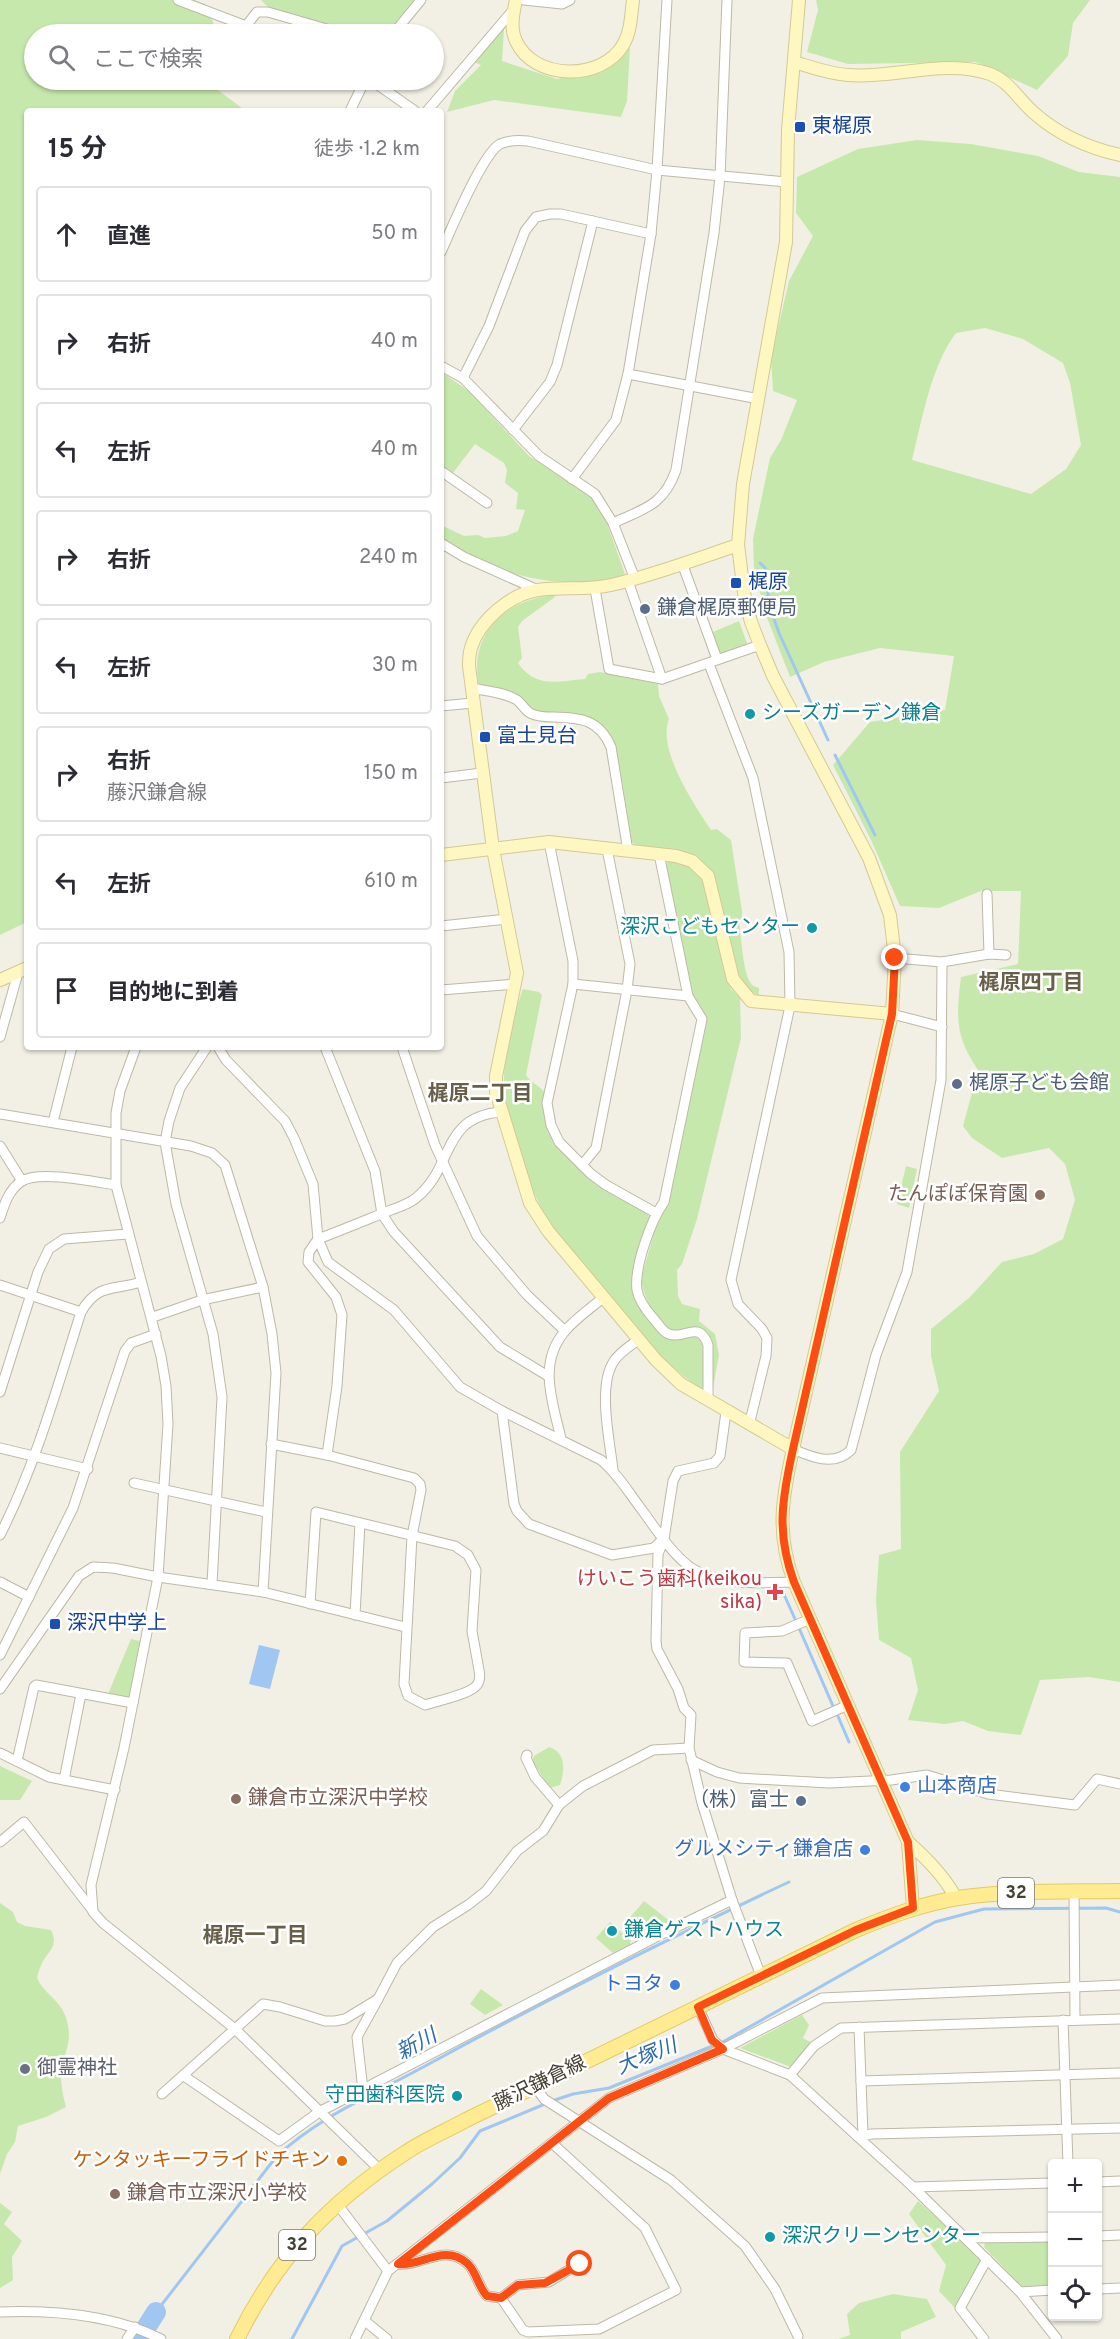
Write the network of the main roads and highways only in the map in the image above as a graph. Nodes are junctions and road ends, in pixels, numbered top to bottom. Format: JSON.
{"nodes":[{"id":1,"x":1120,"y":1891,"type":"edge"},
{"id":2,"x":237,"y":2339,"type":"edge"}],
"edges":[{"from":1,"to":2,"type":"main road","name":"藤沢鎌倉線","number":"32"}]}
